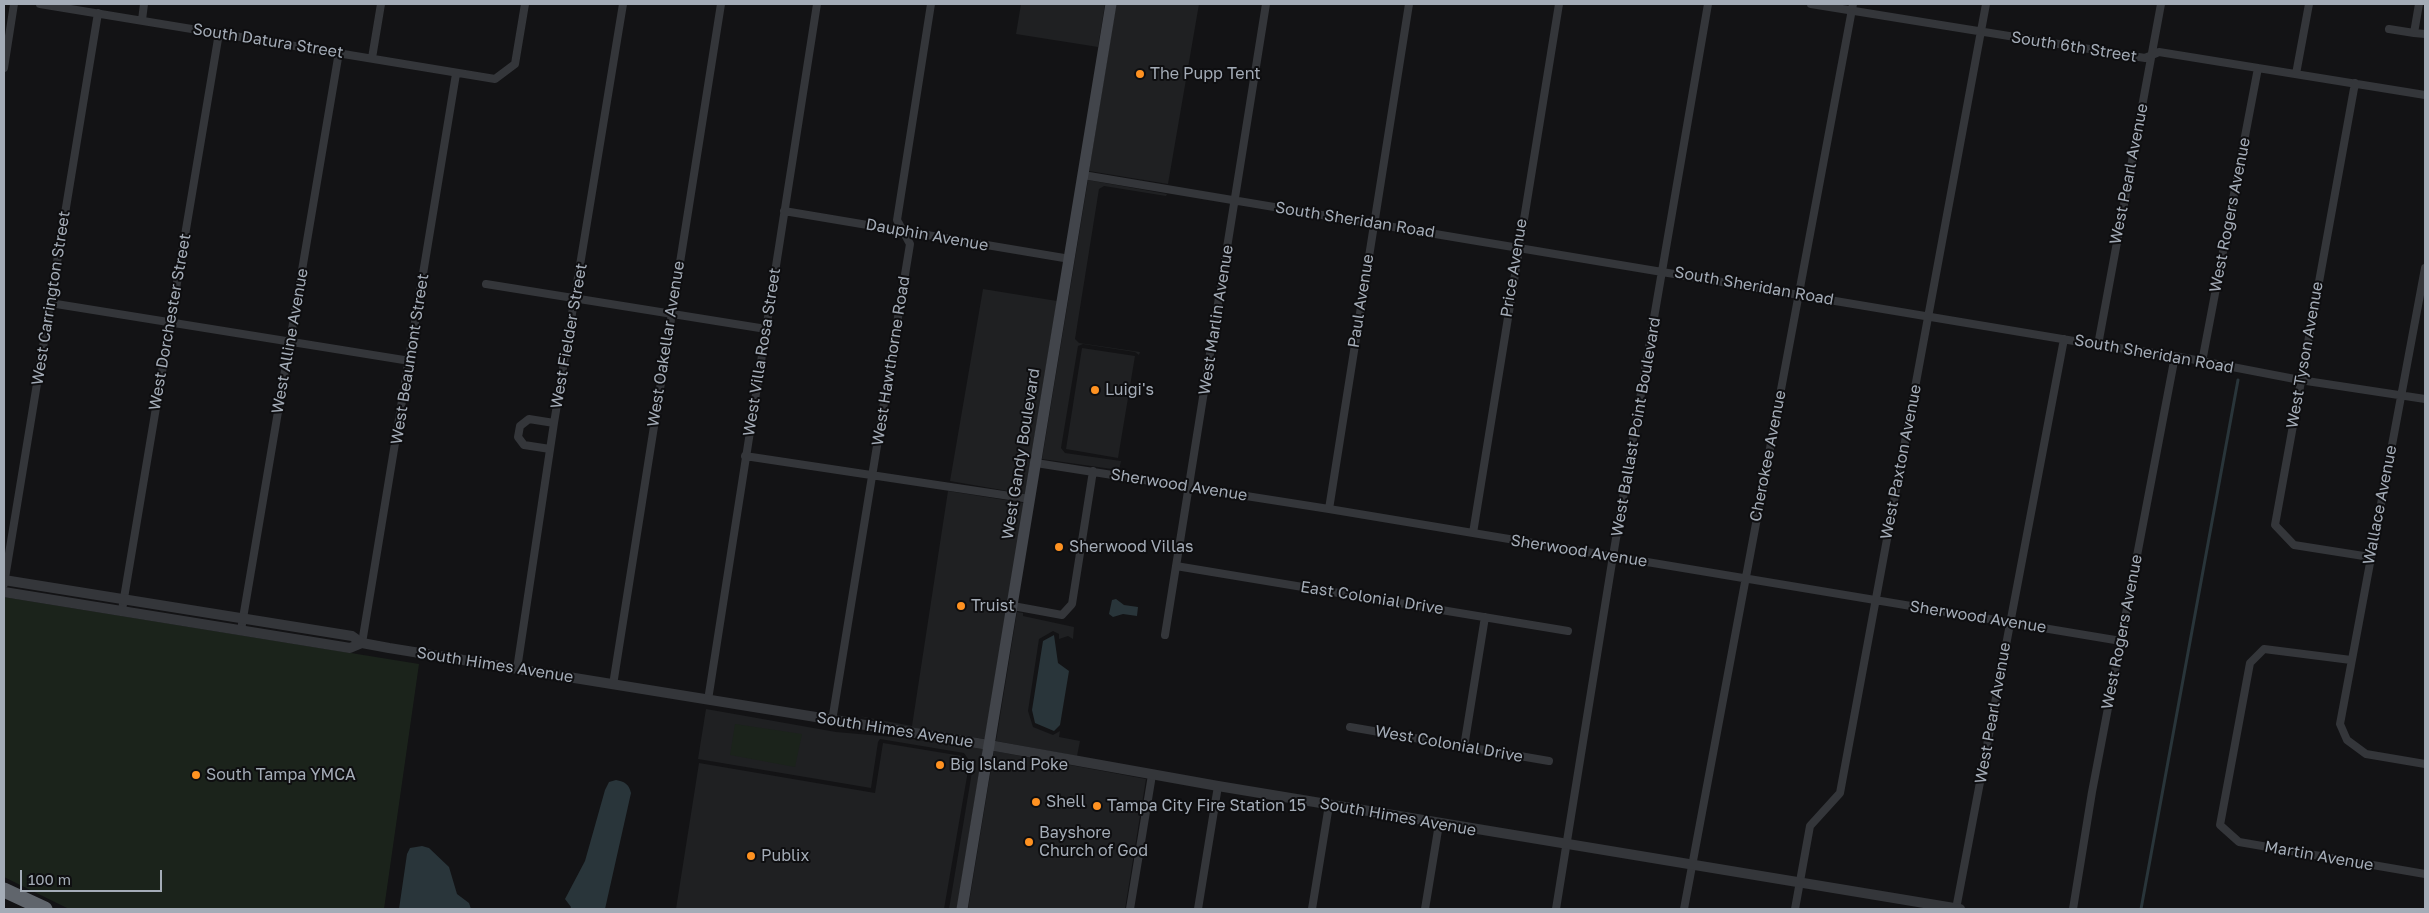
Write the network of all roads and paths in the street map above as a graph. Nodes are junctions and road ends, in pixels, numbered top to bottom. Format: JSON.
{"nodes":[{"id":1,"x":14,"y":4,"type":"edge"},
{"id":2,"x":40,"y":4,"type":"edge"},
{"id":3,"x":144,"y":4,"type":"edge"},
{"id":4,"x":381,"y":4,"type":"edge"},
{"id":5,"x":525,"y":4,"type":"edge"},
{"id":6,"x":623,"y":4,"type":"edge"},
{"id":7,"x":721,"y":4,"type":"edge"},
{"id":8,"x":817,"y":4,"type":"edge"},
{"id":9,"x":931,"y":4,"type":"edge"},
{"id":10,"x":1110,"y":4,"type":"edge"},
{"id":11,"x":1266,"y":4,"type":"edge"},
{"id":12,"x":1409,"y":4,"type":"edge"},
{"id":13,"x":1559,"y":4,"type":"edge"},
{"id":14,"x":1708,"y":4,"type":"edge"},
{"id":15,"x":1811,"y":4,"type":"edge"},
{"id":16,"x":1986,"y":4,"type":"edge"},
{"id":17,"x":2161,"y":4,"type":"edge"},
{"id":18,"x":2309,"y":4,"type":"edge"},
{"id":19,"x":2419,"y":4,"type":"edge"},
{"id":20,"x":1852,"y":7,"type":"edge"},
{"id":21,"x":98,"y":13,"type":"junction"},
{"id":22,"x":142,"y":20,"type":"junction"},
{"id":23,"x":2389,"y":29,"type":"dead end"},
{"id":24,"x":1981,"y":32,"type":"junction"},
{"id":25,"x":219,"y":33,"type":"junction"},
{"id":26,"x":2414,"y":33,"type":"junction"},
{"id":27,"x":2425,"y":34,"type":"edge"},
{"id":28,"x":339,"y":52,"type":"junction"},
{"id":29,"x":2152,"y":55,"type":"junction"},
{"id":30,"x":372,"y":58,"type":"junction"},
{"id":31,"x":4,"y":68,"type":"edge"},
{"id":32,"x":2258,"y":68,"type":"junction"},
{"id":33,"x":456,"y":74,"type":"junction"},
{"id":34,"x":2296,"y":74,"type":"junction"},
{"id":35,"x":2355,"y":83,"type":"junction"},
{"id":36,"x":2425,"y":95,"type":"edge"},
{"id":37,"x":1083,"y":175,"type":"junction"},
{"id":38,"x":1235,"y":200,"type":"junction"},
{"id":39,"x":784,"y":211,"type":"junction"},
{"id":40,"x":1373,"y":222,"type":"junction"},
{"id":41,"x":903,"y":231,"type":"junction"},
{"id":42,"x":1518,"y":247,"type":"junction"},
{"id":43,"x":1070,"y":259,"type":"junction"},
{"id":44,"x":2425,"y":268,"type":"edge"},
{"id":45,"x":1663,"y":271,"type":"junction"},
{"id":46,"x":2424,"y":279,"type":"edge"},
{"id":47,"x":486,"y":284,"type":"dead end"},
{"id":48,"x":1799,"y":294,"type":"junction"},
{"id":49,"x":575,"y":300,"type":"junction"},
{"id":50,"x":50,"y":303,"type":"junction"},
{"id":51,"x":671,"y":314,"type":"junction"},
{"id":52,"x":1928,"y":316,"type":"junction"},
{"id":53,"x":170,"y":322,"type":"junction"},
{"id":54,"x":766,"y":329,"type":"junction"},
{"id":55,"x":2064,"y":339,"type":"junction"},
{"id":56,"x":290,"y":341,"type":"junction"},
{"id":57,"x":2098,"y":345,"type":"junction"},
{"id":58,"x":2175,"y":356,"type":"junction"},
{"id":59,"x":410,"y":361,"type":"junction"},
{"id":60,"x":2202,"y":362,"type":"junction"},
{"id":61,"x":2300,"y":380,"type":"junction"},
{"id":62,"x":2401,"y":395,"type":"junction"},
{"id":63,"x":2425,"y":398,"type":"edge"},
{"id":64,"x":554,"y":423,"type":"junction"},
{"id":65,"x":550,"y":450,"type":"junction"},
{"id":66,"x":745,"y":456,"type":"junction"},
{"id":67,"x":1036,"y":463,"type":"junction"},
{"id":68,"x":1093,"y":471,"type":"junction"},
{"id":69,"x":873,"y":474,"type":"junction"},
{"id":70,"x":1189,"y":486,"type":"junction"},
{"id":71,"x":1030,"y":499,"type":"junction"},
{"id":72,"x":1329,"y":509,"type":"junction"},
{"id":73,"x":1473,"y":533,"type":"junction"},
{"id":74,"x":1613,"y":556,"type":"junction"},
{"id":75,"x":2370,"y":557,"type":"junction"},
{"id":76,"x":1176,"y":566,"type":"junction"},
{"id":77,"x":1745,"y":579,"type":"junction"},
{"id":78,"x":4,"y":580,"type":"edge"},
{"id":79,"x":4,"y":584,"type":"edge"},
{"id":80,"x":75,"y":591,"type":"junction"},
{"id":81,"x":4,"y":592,"type":"edge"},
{"id":82,"x":124,"y":599,"type":"junction"},
{"id":83,"x":1874,"y":600,"type":"junction"},
{"id":84,"x":74,"y":603,"type":"junction"},
{"id":85,"x":1012,"y":606,"type":"junction"},
{"id":86,"x":122,"y":610,"type":"junction"},
{"id":87,"x":1485,"y":617,"type":"junction"},
{"id":88,"x":2010,"y":622,"type":"junction"},
{"id":89,"x":242,"y":624,"type":"junction"},
{"id":90,"x":1568,"y":630,"type":"dead end"},
{"id":91,"x":1165,"y":635,"type":"dead end"},
{"id":92,"x":2121,"y":641,"type":"junction"},
{"id":93,"x":362,"y":643,"type":"junction"},
{"id":94,"x":2351,"y":660,"type":"junction"},
{"id":95,"x":517,"y":669,"type":"junction"},
{"id":96,"x":613,"y":685,"type":"junction"},
{"id":97,"x":708,"y":700,"type":"junction"},
{"id":98,"x":832,"y":721,"type":"junction"},
{"id":99,"x":1350,"y":727,"type":"dead end"},
{"id":100,"x":989,"y":745,"type":"junction"},
{"id":101,"x":1464,"y":746,"type":"junction"},
{"id":102,"x":1549,"y":761,"type":"dead end"},
{"id":103,"x":2425,"y":764,"type":"edge"},
{"id":104,"x":1152,"y":775,"type":"junction"},
{"id":105,"x":1218,"y":786,"type":"junction"},
{"id":106,"x":1329,"y":805,"type":"junction"},
{"id":107,"x":1439,"y":824,"type":"junction"},
{"id":108,"x":1566,"y":845,"type":"junction"},
{"id":109,"x":1692,"y":866,"type":"junction"},
{"id":110,"x":2425,"y":874,"type":"edge"},
{"id":111,"x":1798,"y":883,"type":"junction"},
{"id":112,"x":4,"y":892,"type":"edge"},
{"id":113,"x":26,"y":909,"type":"edge"},
{"id":114,"x":32,"y":909,"type":"edge"},
{"id":115,"x":45,"y":909,"type":"edge"},
{"id":116,"x":962,"y":909,"type":"edge"},
{"id":117,"x":1130,"y":909,"type":"edge"},
{"id":118,"x":1198,"y":909,"type":"edge"},
{"id":119,"x":1312,"y":909,"type":"edge"},
{"id":120,"x":1425,"y":909,"type":"edge"},
{"id":121,"x":1556,"y":909,"type":"edge"},
{"id":122,"x":1684,"y":909,"type":"edge"},
{"id":123,"x":1795,"y":909,"type":"edge"},
{"id":124,"x":1958,"y":909,"type":"edge"},
{"id":125,"x":2073,"y":909,"type":"edge"}],
"edges":[{"from":1,"to":31,"type":"street"},
{"from":2,"to":21,"type":"street","name":"South Datura Street"},
{"from":3,"to":22,"type":"street"},
{"from":4,"to":30,"type":"street"},
{"from":5,"to":33,"type":"street","name":"South Datura Street"},
{"from":6,"to":49,"type":"street","name":"West Fielder Street"},
{"from":7,"to":51,"type":"street","name":"West Oakellar Avenue"},
{"from":8,"to":39,"type":"street","name":"West Villa Rosa Street"},
{"from":9,"to":41,"type":"street","name":"West Hawthorne Road"},
{"from":10,"to":37,"type":"main road","name":"West Gandy Boulevard"},
{"from":11,"to":38,"type":"street","name":"West Marlin Avenue"},
{"from":12,"to":40,"type":"street","name":"Paul Avenue"},
{"from":13,"to":42,"type":"street","name":"Price Avenue"},
{"from":14,"to":45,"type":"street","name":"West Ballast Point Boulevard"},
{"from":15,"to":20,"type":"street","name":"South 6th Street"},
{"from":16,"to":24,"type":"street","name":"West Paxton Avenue"},
{"from":17,"to":29,"type":"street","name":"West Pearl Avenue"},
{"from":18,"to":34,"type":"street"},
{"from":19,"to":26,"type":"street"},
{"from":20,"to":24,"type":"street","name":"South 6th Street"},
{"from":20,"to":48,"type":"street","name":"Cherokee Avenue"},
{"from":21,"to":22,"type":"street","name":"South Datura Street"},
{"from":21,"to":50,"type":"street","name":"West Carrington Street"},
{"from":22,"to":25,"type":"street","name":"South Datura Street"},
{"from":23,"to":26,"type":"street"},
{"from":24,"to":29,"type":"street","name":"South 6th Street"},
{"from":24,"to":52,"type":"street","name":"West Paxton Avenue"},
{"from":25,"to":28,"type":"street","name":"South Datura Street"},
{"from":25,"to":53,"type":"street","name":"West Dorchester Street"},
{"from":26,"to":27,"type":"street"},
{"from":28,"to":30,"type":"street","name":"South Datura Street"},
{"from":28,"to":56,"type":"street","name":"West Alline Avenue"},
{"from":29,"to":32,"type":"street","name":"South 6th Street"},
{"from":29,"to":57,"type":"street","name":"West Pearl Avenue"},
{"from":30,"to":33,"type":"street","name":"South Datura Street"},
{"from":32,"to":34,"type":"street","name":"South 6th Street"},
{"from":32,"to":60,"type":"street","name":"West Rogers Avenue"},
{"from":33,"to":59,"type":"street","name":"West Beaumont Street"},
{"from":34,"to":35,"type":"street","name":"South 6th Street"},
{"from":35,"to":36,"type":"street","name":"South 6th Street"},
{"from":35,"to":61,"type":"street","name":"West Tyson Avenue"},
{"from":37,"to":38,"type":"street","name":"South Sheridan Road"},
{"from":37,"to":43,"type":"main road","name":"West Gandy Boulevard"},
{"from":38,"to":40,"type":"street","name":"South Sheridan Road"},
{"from":38,"to":70,"type":"street","name":"West Marlin Avenue"},
{"from":39,"to":41,"type":"street","name":"Dauphin Avenue"},
{"from":39,"to":54,"type":"street","name":"West Villa Rosa Street"},
{"from":40,"to":42,"type":"street","name":"South Sheridan Road"},
{"from":40,"to":72,"type":"street","name":"Paul Avenue"},
{"from":41,"to":43,"type":"street","name":"Dauphin Avenue"},
{"from":41,"to":69,"type":"street","name":"West Hawthorne Road"},
{"from":42,"to":45,"type":"street","name":"South Sheridan Road"},
{"from":42,"to":73,"type":"street","name":"Price Avenue"},
{"from":43,"to":67,"type":"main road","name":"West Gandy Boulevard"},
{"from":44,"to":46,"type":"street","name":"Wallace Avenue"},
{"from":45,"to":48,"type":"street","name":"South Sheridan Road"},
{"from":45,"to":74,"type":"street","name":"West Ballast Point Boulevard"},
{"from":46,"to":62,"type":"street","name":"Wallace Avenue"},
{"from":47,"to":49,"type":"street"},
{"from":48,"to":52,"type":"street","name":"South Sheridan Road"},
{"from":48,"to":77,"type":"street","name":"Cherokee Avenue"},
{"from":49,"to":51,"type":"street"},
{"from":49,"to":64,"type":"street","name":"West Fielder Street"},
{"from":50,"to":53,"type":"street"},
{"from":50,"to":78,"type":"street","name":"West Carrington Street"},
{"from":51,"to":54,"type":"street"},
{"from":51,"to":96,"type":"street","name":"West Oakellar Avenue"},
{"from":52,"to":55,"type":"street","name":"South Sheridan Road"},
{"from":52,"to":83,"type":"street","name":"West Paxton Avenue"},
{"from":53,"to":56,"type":"street"},
{"from":53,"to":82,"type":"street","name":"West Dorchester Street"},
{"from":54,"to":66,"type":"street","name":"West Villa Rosa Street"},
{"from":55,"to":57,"type":"street","name":"South Sheridan Road"},
{"from":55,"to":88,"type":"street","name":"West Pearl Avenue"},
{"from":56,"to":59,"type":"street"},
{"from":56,"to":89,"type":"street","name":"West Alline Avenue"},
{"from":57,"to":58,"type":"street","name":"South Sheridan Road"},
{"from":58,"to":60,"type":"street","name":"South Sheridan Road"},
{"from":58,"to":92,"type":"street","name":"West Rogers Avenue"},
{"from":59,"to":93,"type":"street","name":"West Beaumont Street"},
{"from":60,"to":61,"type":"street","name":"South Sheridan Road"},
{"from":61,"to":62,"type":"street","name":"South Sheridan Road"},
{"from":61,"to":75,"type":"street","name":"West Tyson Avenue"},
{"from":62,"to":63,"type":"street","name":"South Sheridan Road"},
{"from":62,"to":75,"type":"street","name":"Wallace Avenue"},
{"from":64,"to":65,"type":"street","name":"West Fielder Street"},
{"from":64,"to":65,"type":"street"},
{"from":65,"to":95,"type":"street","name":"West Fielder Street"},
{"from":66,"to":69,"type":"street"},
{"from":66,"to":97,"type":"street","name":"West Villa Rosa Street"},
{"from":67,"to":68,"type":"street","name":"Sherwood Avenue"},
{"from":67,"to":71,"type":"main road","name":"West Gandy Boulevard"},
{"from":68,"to":70,"type":"street","name":"Sherwood Avenue"},
{"from":68,"to":85,"type":"street"},
{"from":69,"to":71,"type":"street"},
{"from":69,"to":98,"type":"street","name":"West Hawthorne Road"},
{"from":70,"to":72,"type":"street","name":"Sherwood Avenue"},
{"from":70,"to":76,"type":"street","name":"West Marlin Avenue"},
{"from":71,"to":85,"type":"main road","name":"West Gandy Boulevard"},
{"from":72,"to":73,"type":"street","name":"Sherwood Avenue"},
{"from":73,"to":74,"type":"street","name":"Sherwood Avenue"},
{"from":74,"to":77,"type":"street","name":"Sherwood Avenue"},
{"from":74,"to":108,"type":"street","name":"West Ballast Point Boulevard"},
{"from":75,"to":94,"type":"street","name":"Wallace Avenue"},
{"from":76,"to":87,"type":"street","name":"East Colonial Drive"},
{"from":76,"to":91,"type":"street","name":"West Marlin Avenue"},
{"from":77,"to":83,"type":"street","name":"Sherwood Avenue"},
{"from":77,"to":109,"type":"street","name":"Cherokee Avenue"},
{"from":78,"to":79,"type":"street","name":"West Carrington Street"},
{"from":78,"to":80,"type":"street","name":"South Himes Avenue"},
{"from":80,"to":82,"type":"street","name":"South Himes Avenue"},
{"from":80,"to":84,"type":"street"},
{"from":81,"to":84,"type":"street","name":"South Himes Avenue"},
{"from":82,"to":86,"type":"street","name":"West Dorchester Street"},
{"from":82,"to":89,"type":"street","name":"South Himes Avenue"},
{"from":83,"to":88,"type":"street","name":"Sherwood Avenue"},
{"from":83,"to":111,"type":"street","name":"West Paxton Avenue"},
{"from":84,"to":86,"type":"street","name":"South Himes Avenue"},
{"from":85,"to":100,"type":"main road","name":"West Gandy Boulevard"},
{"from":86,"to":89,"type":"street","name":"South Himes Avenue"},
{"from":87,"to":90,"type":"street","name":"East Colonial Drive"},
{"from":87,"to":101,"type":"street"},
{"from":88,"to":92,"type":"street","name":"Sherwood Avenue"},
{"from":88,"to":124,"type":"street","name":"West Pearl Avenue"},
{"from":89,"to":93,"type":"street","name":"South Himes Avenue"},
{"from":92,"to":125,"type":"street","name":"West Rogers Avenue"},
{"from":93,"to":95,"type":"street","name":"South Himes Avenue"},
{"from":94,"to":103,"type":"street","name":"Wallace Avenue"},
{"from":94,"to":110,"type":"street","name":"Martin Avenue"},
{"from":95,"to":96,"type":"street","name":"South Himes Avenue"},
{"from":96,"to":97,"type":"street","name":"South Himes Avenue"},
{"from":97,"to":98,"type":"street","name":"South Himes Avenue"},
{"from":98,"to":100,"type":"street","name":"South Himes Avenue"},
{"from":99,"to":101,"type":"street","name":"West Colonial Drive"},
{"from":100,"to":104,"type":"street","name":"South Himes Avenue"},
{"from":100,"to":116,"type":"main road","name":"West Gandy Boulevard"},
{"from":101,"to":102,"type":"street","name":"West Colonial Drive"},
{"from":104,"to":105,"type":"street","name":"South Himes Avenue"},
{"from":104,"to":117,"type":"street"},
{"from":105,"to":106,"type":"street","name":"South Himes Avenue"},
{"from":105,"to":118,"type":"street"},
{"from":106,"to":107,"type":"street","name":"South Himes Avenue"},
{"from":106,"to":119,"type":"street"},
{"from":107,"to":108,"type":"street","name":"South Himes Avenue"},
{"from":107,"to":120,"type":"street"},
{"from":108,"to":109,"type":"street","name":"South Himes Avenue"},
{"from":108,"to":121,"type":"street","name":"West Ballast Point Boulevard"},
{"from":109,"to":111,"type":"street","name":"South Himes Avenue"},
{"from":109,"to":122,"type":"street","name":"Cherokee Avenue"},
{"from":111,"to":123,"type":"street","name":"West Paxton Avenue"},
{"from":111,"to":124,"type":"street","name":"South Himes Avenue"},
{"from":112,"to":113,"type":"highway"},
{"from":112,"to":114,"type":"highway"},
{"from":112,"to":115,"type":"highway"}]}
